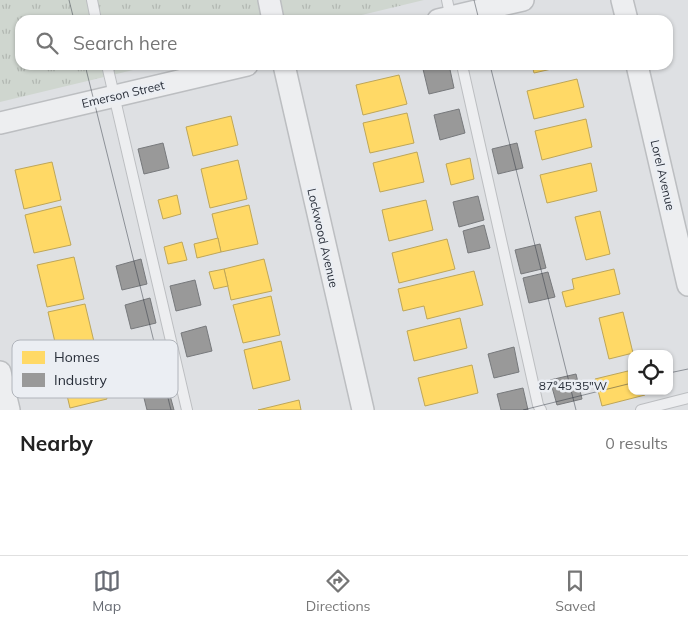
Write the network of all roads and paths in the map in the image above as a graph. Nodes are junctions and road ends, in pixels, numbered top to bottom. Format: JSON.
{"nodes":[{"id":1,"x":92,"y":0,"type":"edge"},
{"id":2,"x":269,"y":0,"type":"edge"},
{"id":3,"x":524,"y":0,"type":"edge"},
{"id":4,"x":622,"y":0,"type":"edge"},
{"id":5,"x":447,"y":14,"type":"edge"},
{"id":6,"x":95,"y":15,"type":"edge"},
{"id":7,"x":272,"y":15,"type":"edge"},
{"id":8,"x":626,"y":15,"type":"edge"},
{"id":9,"x":108,"y":70,"type":"edge"},
{"id":10,"x":226,"y":70,"type":"edge"},
{"id":11,"x":285,"y":70,"type":"edge"},
{"id":12,"x":463,"y":70,"type":"edge"},
{"id":13,"x":638,"y":70,"type":"edge"},
{"id":14,"x":114,"y":96,"type":"junction"},
{"id":15,"x":0,"y":122,"type":"edge"},
{"id":16,"x":688,"y":285,"type":"edge"},
{"id":17,"x":171,"y":340,"type":"edge"},
{"id":18,"x":178,"y":371,"type":"edge"},
{"id":19,"x":0,"y":372,"type":"edge"},
{"id":20,"x":688,"y":398,"type":"edge"},
{"id":21,"x":9,"y":410,"type":"edge"},
{"id":22,"x":187,"y":410,"type":"edge"},
{"id":23,"x":363,"y":410,"type":"edge"},
{"id":24,"x":541,"y":410,"type":"edge"},
{"id":25,"x":641,"y":410,"type":"edge"}],
"edges":[{"from":1,"to":6,"type":"lane"},
{"from":2,"to":7,"type":"street"},
{"from":3,"to":5,"type":"street"},
{"from":4,"to":8,"type":"street"},
{"from":9,"to":14,"type":"lane"},
{"from":10,"to":14,"type":"street","name":"Emerson Street"},
{"from":11,"to":23,"type":"street","name":"Lockwood Avenue"},
{"from":12,"to":24,"type":"lane"},
{"from":13,"to":16,"type":"street","name":"Lorel Avenue"},
{"from":14,"to":15,"type":"street","name":"Emerson Street"},
{"from":14,"to":17,"type":"lane"},
{"from":18,"to":22,"type":"lane"},
{"from":19,"to":21,"type":"street"},
{"from":20,"to":25,"type":"lane"}]}
